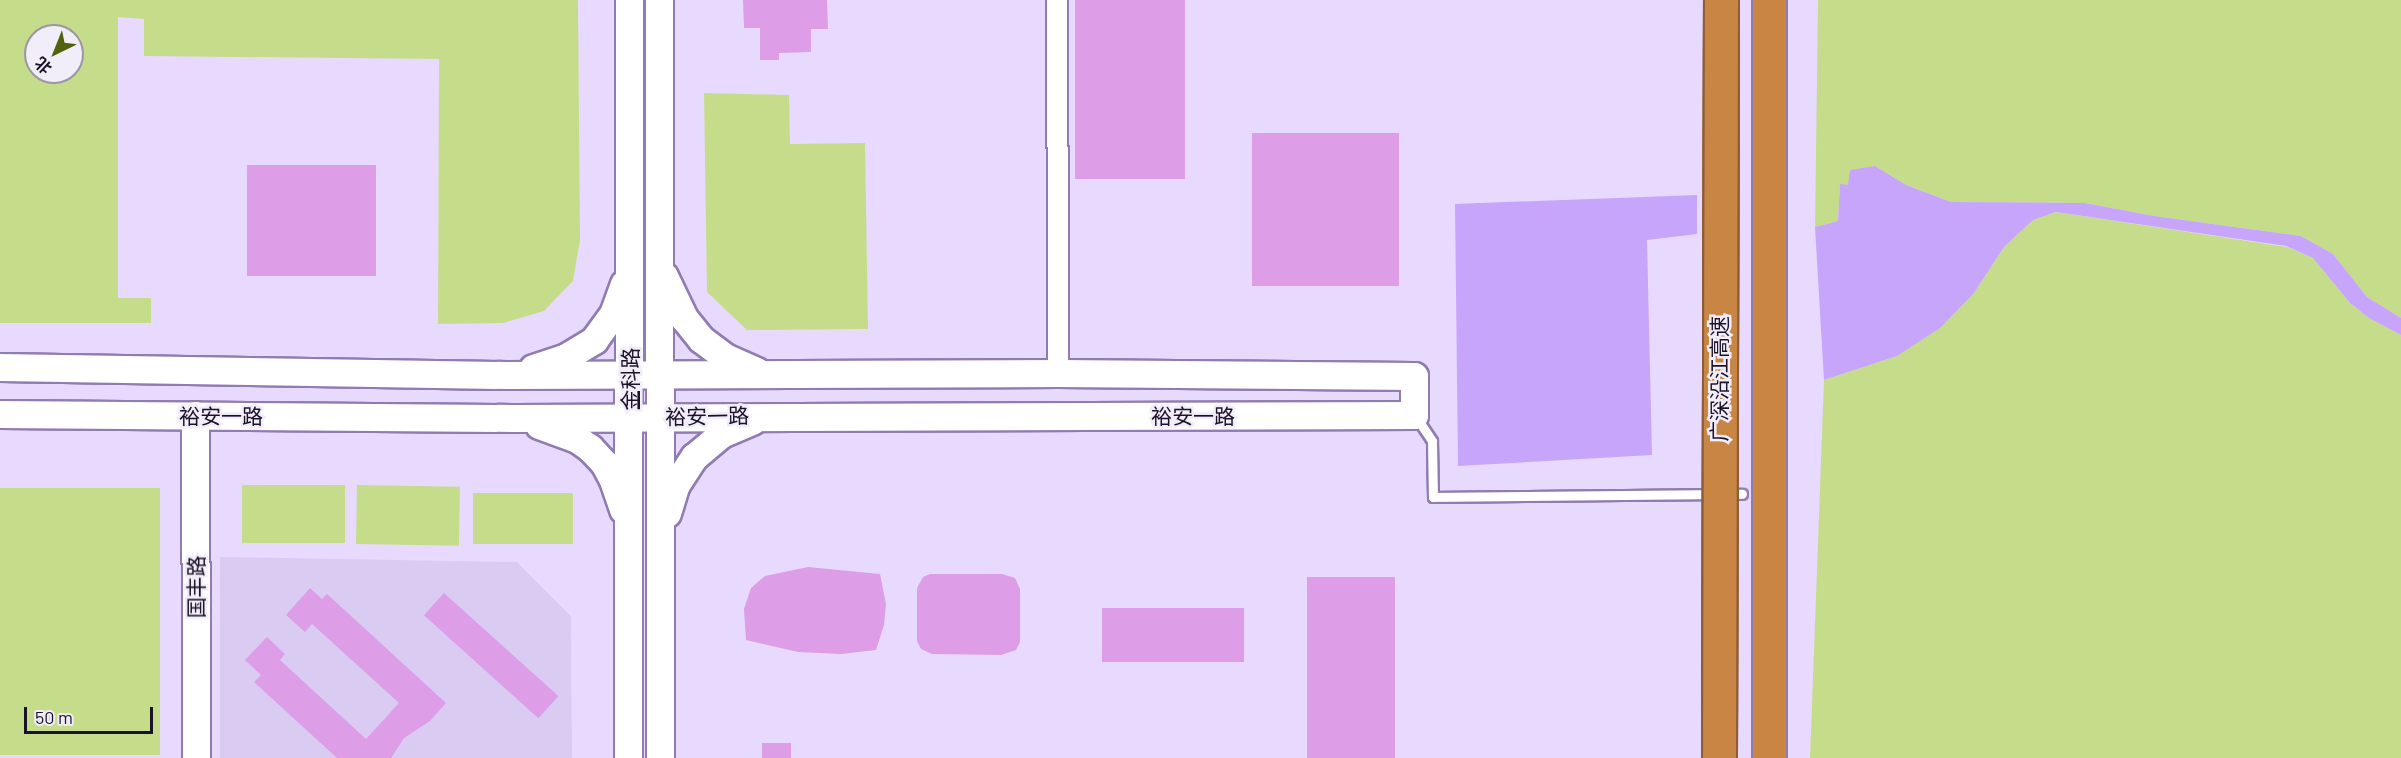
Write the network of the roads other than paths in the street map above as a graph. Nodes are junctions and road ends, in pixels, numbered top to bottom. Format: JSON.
{"nodes":[{"id":1,"x":629,"y":0,"type":"edge"},
{"id":2,"x":659,"y":0,"type":"edge"},
{"id":3,"x":1057,"y":0,"type":"edge"},
{"id":4,"x":1721,"y":0,"type":"edge"},
{"id":5,"x":1769,"y":0,"type":"edge"},
{"id":6,"x":630,"y":265,"type":"junction"},
{"id":7,"x":660,"y":269,"type":"junction"},
{"id":8,"x":0,"y":367,"type":"edge"},
{"id":9,"x":1058,"y":373,"type":"junction"},
{"id":10,"x":506,"y":375,"type":"junction"},
{"id":11,"x":769,"y":375,"type":"junction"},
{"id":12,"x":630,"y":376,"type":"junction"},
{"id":13,"x":661,"y":376,"type":"junction"},
{"id":14,"x":0,"y":414,"type":"edge"},
{"id":15,"x":195,"y":415,"type":"junction"},
{"id":16,"x":768,"y":415,"type":"junction"},
{"id":17,"x":1414,"y":415,"type":"junction"},
{"id":18,"x":661,"y":417,"type":"junction"},
{"id":19,"x":512,"y":418,"type":"junction"},
{"id":20,"x":630,"y":418,"type":"junction"},
{"id":21,"x":1742,"y":494,"type":"dead end"},
{"id":22,"x":630,"y":536,"type":"junction"},
{"id":23,"x":661,"y":541,"type":"junction"},
{"id":24,"x":196,"y":758,"type":"edge"},
{"id":25,"x":628,"y":758,"type":"edge"},
{"id":26,"x":660,"y":758,"type":"edge"},
{"id":27,"x":1719,"y":758,"type":"edge"},
{"id":28,"x":1769,"y":758,"type":"edge"}],
"edges":[{"from":1,"to":6,"type":"main road","name":"金科路"},
{"from":2,"to":7,"type":"main road","name":"金科路"},
{"from":3,"to":9,"type":"street"},
{"from":4,"to":27,"type":"highway","name":"广深沿江高速","bridge":true},
{"from":5,"to":28,"type":"highway"},
{"from":6,"to":10,"type":"main road"},
{"from":6,"to":12,"type":"main road","name":"金科路"},
{"from":7,"to":11,"type":"main road"},
{"from":7,"to":13,"type":"main road","name":"金科路"},
{"from":8,"to":10,"type":"main road","name":"裕安一路"},
{"from":9,"to":11,"type":"main road","name":"裕安一路"},
{"from":9,"to":17,"type":"main road","name":"裕安一路"},
{"from":10,"to":12,"type":"main road","name":"裕安一路"},
{"from":11,"to":13,"type":"main road","name":"裕安一路"},
{"from":12,"to":13,"type":"main road","name":"裕安一路"},
{"from":12,"to":20,"type":"main road","name":"金科路"},
{"from":13,"to":18,"type":"main road","name":"金科路"},
{"from":14,"to":15,"type":"main road","name":"裕安一路"},
{"from":15,"to":19,"type":"main road","name":"裕安一路"},
{"from":15,"to":24,"type":"main road","name":"国丰路"},
{"from":16,"to":17,"type":"main road","name":"裕安一路"},
{"from":16,"to":18,"type":"main road","name":"裕安一路"},
{"from":16,"to":23,"type":"main road"},
{"from":17,"to":21,"type":"lane"},
{"from":18,"to":20,"type":"main road","name":"裕安一路"},
{"from":18,"to":23,"type":"main road","name":"金科路"},
{"from":19,"to":20,"type":"main road","name":"裕安一路"},
{"from":19,"to":22,"type":"main road"},
{"from":20,"to":22,"type":"main road","name":"金科路"},
{"from":22,"to":25,"type":"main road","name":"金科路"},
{"from":23,"to":26,"type":"main road","name":"金科路"}]}
